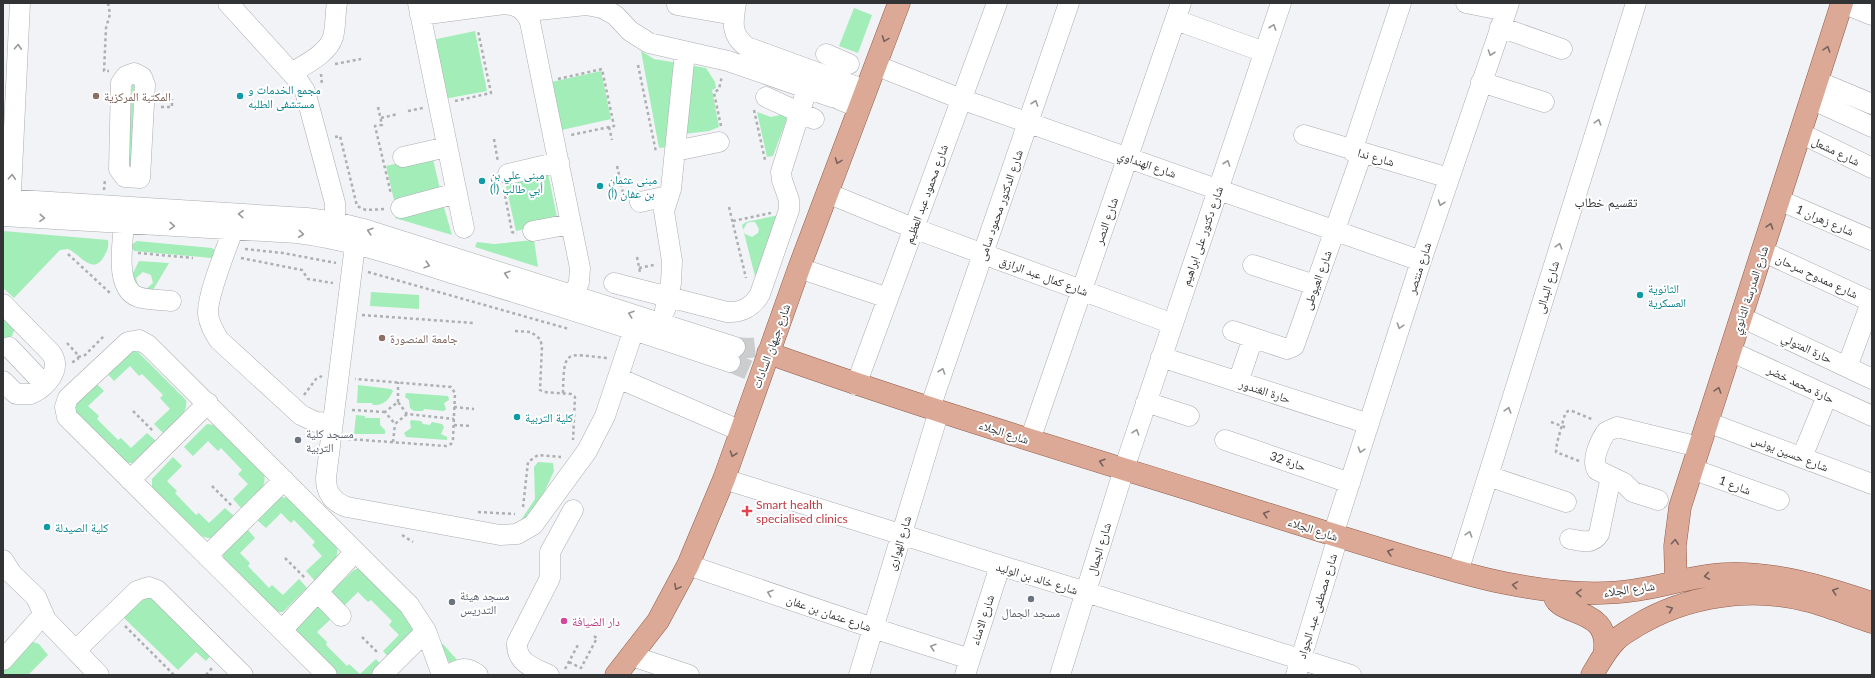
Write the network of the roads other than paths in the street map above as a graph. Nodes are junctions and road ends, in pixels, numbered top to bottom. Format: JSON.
{"nodes":[{"id":1,"x":20,"y":3,"type":"edge"},
{"id":2,"x":228,"y":3,"type":"edge"},
{"id":3,"x":337,"y":3,"type":"edge"},
{"id":4,"x":899,"y":3,"type":"edge"},
{"id":5,"x":997,"y":3,"type":"edge"},
{"id":6,"x":1069,"y":3,"type":"edge"},
{"id":7,"x":1281,"y":3,"type":"edge"},
{"id":8,"x":1401,"y":3,"type":"edge"},
{"id":9,"x":1466,"y":3,"type":"edge"},
{"id":10,"x":1636,"y":3,"type":"edge"},
{"id":11,"x":1842,"y":3,"type":"edge"},
{"id":12,"x":566,"y":5,"type":"edge"},
{"id":13,"x":677,"y":5,"type":"dead end"},
{"id":14,"x":419,"y":9,"type":"edge"},
{"id":15,"x":735,"y":9,"type":"edge"},
{"id":16,"x":538,"y":10,"type":"dead end"},
{"id":17,"x":1178,"y":12,"type":"edge"},
{"id":18,"x":1505,"y":14,"type":"edge"},
{"id":19,"x":1872,"y":15,"type":"edge"},
{"id":20,"x":1562,"y":49,"type":"dead end"},
{"id":21,"x":685,"y":52,"type":"junction"},
{"id":22,"x":1264,"y":52,"type":"junction"},
{"id":23,"x":826,"y":54,"type":"dead end"},
{"id":24,"x":292,"y":74,"type":"junction"},
{"id":25,"x":1481,"y":82,"type":"junction"},
{"id":26,"x":856,"y":83,"type":"junction"},
{"id":27,"x":808,"y":89,"type":"junction"},
{"id":28,"x":1814,"y":90,"type":"junction"},
{"id":29,"x":766,"y":97,"type":"road end"},
{"id":30,"x":961,"y":99,"type":"junction"},
{"id":31,"x":1544,"y":102,"type":"dead end"},
{"id":32,"x":1872,"y":104,"type":"edge"},
{"id":33,"x":807,"y":116,"type":"junction"},
{"id":34,"x":1028,"y":122,"type":"junction"},
{"id":35,"x":1872,"y":127,"type":"edge"},
{"id":36,"x":1800,"y":133,"type":"junction"},
{"id":37,"x":1304,"y":135,"type":"dead end"},
{"id":38,"x":720,"y":142,"type":"road end"},
{"id":39,"x":447,"y":147,"type":"junction"},
{"id":40,"x":1357,"y":152,"type":"junction"},
{"id":41,"x":403,"y":156,"type":"dead end"},
{"id":42,"x":674,"y":157,"type":"junction"},
{"id":43,"x":1128,"y":158,"type":"junction"},
{"id":44,"x":559,"y":162,"type":"junction"},
{"id":45,"x":1872,"y":168,"type":"edge"},
{"id":46,"x":503,"y":175,"type":"road end"},
{"id":47,"x":140,"y":178,"type":"dead end"},
{"id":48,"x":1449,"y":178,"type":"junction"},
{"id":49,"x":1218,"y":189,"type":"junction"},
{"id":50,"x":457,"y":193,"type":"junction"},
{"id":51,"x":826,"y":193,"type":"junction"},
{"id":52,"x":668,"y":196,"type":"junction"},
{"id":53,"x":1779,"y":200,"type":"junction"},
{"id":54,"x":640,"y":202,"type":"road end"},
{"id":55,"x":7,"y":208,"type":"edge"},
{"id":56,"x":139,"y":208,"type":"junction"},
{"id":57,"x":395,"y":211,"type":"road end"},
{"id":58,"x":335,"y":222,"type":"junction"},
{"id":59,"x":124,"y":223,"type":"junction"},
{"id":60,"x":571,"y":224,"type":"junction"},
{"id":61,"x":464,"y":228,"type":"dead end"},
{"id":62,"x":914,"y":228,"type":"junction"},
{"id":63,"x":1335,"y":230,"type":"junction"},
{"id":64,"x":533,"y":231,"type":"road end"},
{"id":65,"x":1872,"y":240,"type":"edge"},
{"id":66,"x":228,"y":244,"type":"junction"},
{"id":67,"x":356,"y":245,"type":"junction"},
{"id":68,"x":398,"y":248,"type":"junction"},
{"id":69,"x":1762,"y":250,"type":"junction"},
{"id":70,"x":983,"y":254,"type":"junction"},
{"id":71,"x":1421,"y":261,"type":"junction"},
{"id":72,"x":1253,"y":265,"type":"dead end"},
{"id":73,"x":799,"y":268,"type":"junction"},
{"id":74,"x":614,"y":283,"type":"dead end"},
{"id":75,"x":1315,"y":285,"type":"junction"},
{"id":76,"x":1082,"y":290,"type":"junction"},
{"id":77,"x":668,"y":297,"type":"junction"},
{"id":78,"x":888,"y":298,"type":"junction"},
{"id":79,"x":171,"y":301,"type":"dead end"},
{"id":80,"x":1872,"y":301,"type":"edge"},
{"id":81,"x":577,"y":303,"type":"junction"},
{"id":82,"x":3,"y":304,"type":"edge"},
{"id":83,"x":608,"y":313,"type":"junction"},
{"id":84,"x":1741,"y":317,"type":"junction"},
{"id":85,"x":662,"y":324,"type":"junction"},
{"id":86,"x":1173,"y":324,"type":"junction"},
{"id":87,"x":634,"y":329,"type":"junction"},
{"id":88,"x":1233,"y":331,"type":"dead end"},
{"id":89,"x":1253,"y":338,"type":"junction"},
{"id":90,"x":693,"y":342,"type":"junction"},
{"id":91,"x":9,"y":346,"type":"dead end"},
{"id":92,"x":766,"y":347,"type":"junction"},
{"id":93,"x":1730,"y":351,"type":"junction"},
{"id":94,"x":733,"y":354,"type":"tunnel mouth"},
{"id":95,"x":1161,"y":357,"type":"junction"},
{"id":96,"x":1847,"y":367,"type":"junction"},
{"id":97,"x":618,"y":378,"type":"junction"},
{"id":98,"x":1872,"y":379,"type":"edge"},
{"id":99,"x":3,"y":381,"type":"edge"},
{"id":100,"x":1238,"y":382,"type":"junction"},
{"id":101,"x":44,"y":384,"type":"junction"},
{"id":102,"x":856,"y":385,"type":"junction"},
{"id":103,"x":1826,"y":396,"type":"junction"},
{"id":104,"x":1146,"y":402,"type":"junction"},
{"id":105,"x":208,"y":404,"type":"junction"},
{"id":106,"x":934,"y":409,"type":"junction"},
{"id":107,"x":1189,"y":416,"type":"dead end"},
{"id":108,"x":1872,"y":416,"type":"edge"},
{"id":109,"x":1708,"y":422,"type":"junction"},
{"id":110,"x":333,"y":423,"type":"junction"},
{"id":111,"x":1369,"y":424,"type":"junction"},
{"id":112,"x":741,"y":431,"type":"junction"},
{"id":113,"x":1030,"y":440,"type":"junction"},
{"id":114,"x":1225,"y":440,"type":"dead end"},
{"id":115,"x":1699,"y":447,"type":"junction"},
{"id":116,"x":1802,"y":457,"type":"junction"},
{"id":117,"x":1124,"y":469,"type":"junction"},
{"id":118,"x":1692,"y":469,"type":"junction"},
{"id":119,"x":1603,"y":472,"type":"junction"},
{"id":120,"x":1488,"y":476,"type":"junction"},
{"id":121,"x":1870,"y":477,"type":"edge"},
{"id":122,"x":724,"y":479,"type":"junction"},
{"id":123,"x":130,"y":480,"type":"junction"},
{"id":124,"x":284,"y":480,"type":"junction"},
{"id":125,"x":1350,"y":483,"type":"junction"},
{"id":126,"x":1779,"y":500,"type":"dead end"},
{"id":127,"x":1566,"y":502,"type":"dead end"},
{"id":128,"x":1668,"y":503,"type":"junction"},
{"id":129,"x":573,"y":510,"type":"dead end"},
{"id":130,"x":902,"y":535,"type":"junction"},
{"id":131,"x":1336,"y":536,"type":"junction"},
{"id":132,"x":1570,"y":539,"type":"dead end"},
{"id":133,"x":356,"y":552,"type":"junction"},
{"id":134,"x":207,"y":556,"type":"junction"},
{"id":135,"x":4,"y":563,"type":"edge"},
{"id":136,"x":688,"y":565,"type":"junction"},
{"id":137,"x":1000,"y":566,"type":"junction"},
{"id":138,"x":1458,"y":572,"type":"junction"},
{"id":139,"x":1676,"y":581,"type":"junction"},
{"id":140,"x":1774,"y":586,"type":"junction"},
{"id":141,"x":318,"y":592,"type":"junction"},
{"id":142,"x":1554,"y":592,"type":"junction"},
{"id":143,"x":1086,"y":593,"type":"junction"},
{"id":144,"x":1872,"y":603,"type":"edge"},
{"id":145,"x":43,"y":615,"type":"junction"},
{"id":146,"x":341,"y":616,"type":"dead end"},
{"id":147,"x":1872,"y":622,"type":"edge"},
{"id":148,"x":873,"y":628,"type":"junction"},
{"id":149,"x":282,"y":630,"type":"junction"},
{"id":150,"x":426,"y":631,"type":"junction"},
{"id":151,"x":76,"y":650,"type":"junction"},
{"id":152,"x":1604,"y":655,"type":"junction"},
{"id":153,"x":632,"y":656,"type":"junction"},
{"id":154,"x":3,"y":660,"type":"edge"},
{"id":155,"x":968,"y":667,"type":"edge"},
{"id":156,"x":1298,"y":667,"type":"edge"},
{"id":157,"x":99,"y":675,"type":"edge"},
{"id":158,"x":243,"y":675,"type":"edge"},
{"id":159,"x":327,"y":675,"type":"edge"},
{"id":160,"x":382,"y":675,"type":"edge"},
{"id":161,"x":442,"y":675,"type":"edge"},
{"id":162,"x":449,"y":675,"type":"edge"},
{"id":163,"x":478,"y":675,"type":"edge"},
{"id":164,"x":549,"y":675,"type":"edge"},
{"id":165,"x":616,"y":675,"type":"edge"},
{"id":166,"x":689,"y":675,"type":"edge"},
{"id":167,"x":859,"y":675,"type":"edge"},
{"id":168,"x":1060,"y":675,"type":"edge"},
{"id":169,"x":1351,"y":675,"type":"edge"},
{"id":170,"x":1592,"y":675,"type":"edge"}],
"edges":[{"from":55,"to":1,"type":"street","one_way":true},
{"from":2,"to":24,"type":"street"},
{"from":3,"to":24,"type":"street"},
{"from":4,"to":26,"type":"main road","name":"شارع جيهان السادات","one_way":true},
{"from":5,"to":30,"type":"street","name":"شارع محمود عبد العظيم"},
{"from":34,"to":6,"type":"street","name":"شارع الدكتور محمود سامى","one_way":true},
{"from":22,"to":7,"type":"street","name":"شارع دكتور على ابراهيم","one_way":true},
{"from":8,"to":40,"type":"street","name":"شارع العيوطى"},
{"from":9,"to":18,"type":"street"},
{"from":120,"to":10,"type":"street","name":"شارع البدالى","one_way":true},
{"from":11,"to":19,"type":"street"},
{"from":28,"to":11,"type":"main road","name":"شارع المدرسة الثانوي","one_way":true},
{"from":12,"to":16,"type":"street"},
{"from":12,"to":21,"type":"street"},
{"from":13,"to":15,"type":"street"},
{"from":14,"to":39,"type":"street"},
{"from":14,"to":44,"type":"street"},
{"from":15,"to":26,"type":"street"},
{"from":17,"to":22,"type":"street"},
{"from":17,"to":43,"type":"street","name":"شارع النصر"},
{"from":18,"to":20,"type":"street"},
{"from":18,"to":25,"type":"street","name":"شارع منتصر","one_way":true},
{"from":21,"to":27,"type":"street"},
{"from":21,"to":42,"type":"street"},
{"from":49,"to":22,"type":"street","name":"شارع دكتور على ابراهيم","one_way":true},
{"from":23,"to":26,"type":"street"},
{"from":24,"to":58,"type":"street"},
{"from":25,"to":31,"type":"street"},
{"from":25,"to":48,"type":"street","name":"شارع منتصر"},
{"from":26,"to":27,"type":"street"},
{"from":26,"to":30,"type":"street","name":"شارع الهنداوي"},
{"from":26,"to":51,"type":"main road","name":"شارع جيهان السادات","one_way":true},
{"from":27,"to":33,"type":"street"},
{"from":28,"to":32,"type":"street"},
{"from":28,"to":35,"type":"street"},
{"from":28,"to":36,"type":"main road","name":"شارع المدرسة الثانوي"},
{"from":29,"to":33,"type":"street"},
{"from":30,"to":34,"type":"street","name":"شارع الهنداوي"},
{"from":30,"to":62,"type":"street","name":"شارع محمود عبد العظيم"},
{"from":33,"to":77,"type":"street"},
{"from":34,"to":43,"type":"street","name":"شارع الهنداوي"},
{"from":34,"to":70,"type":"street","name":"شارع الدكتور محمود سامى"},
{"from":36,"to":45,"type":"street","name":"شارع مشعل"},
{"from":36,"to":53,"type":"main road","name":"شارع المدرسة الثانوي"},
{"from":37,"to":40,"type":"street","name":"شارع ندا"},
{"from":38,"to":42,"type":"street"},
{"from":39,"to":41,"type":"street"},
{"from":39,"to":50,"type":"street"},
{"from":40,"to":48,"type":"street","name":"شارع ندا"},
{"from":40,"to":63,"type":"street","name":"شارع العيوطى"},
{"from":42,"to":52,"type":"street"},
{"from":43,"to":49,"type":"street","name":"شارع الهنداوي"},
{"from":43,"to":76,"type":"street","name":"شارع النصر"},
{"from":44,"to":46,"type":"street"},
{"from":44,"to":60,"type":"street"},
{"from":47,"to":56,"type":"street"},
{"from":48,"to":71,"type":"street","name":"شارع منتصر","one_way":true},
{"from":49,"to":63,"type":"street","name":"شارع الهنداوي"},
{"from":49,"to":86,"type":"street","name":"شارع دكتور على ابراهيم"},
{"from":50,"to":57,"type":"street"},
{"from":50,"to":61,"type":"street"},
{"from":51,"to":62,"type":"street","name":"شارع كمال عبد الرازق"},
{"from":51,"to":73,"type":"main road","name":"شارع جيهان السادات"},
{"from":52,"to":54,"type":"street"},
{"from":52,"to":77,"type":"street"},
{"from":53,"to":65,"type":"street","name":"شارع زهران 1"},
{"from":69,"to":53,"type":"main road","name":"شارع المدرسة الثانوي","one_way":true},
{"from":55,"to":56,"type":"street"},
{"from":55,"to":59,"type":"street","one_way":true},
{"from":58,"to":56,"type":"street","one_way":true},
{"from":68,"to":58,"type":"street","one_way":true},
{"from":59,"to":66,"type":"street","one_way":true},
{"from":59,"to":79,"type":"street"},
{"from":60,"to":64,"type":"street"},
{"from":60,"to":81,"type":"street"},
{"from":62,"to":70,"type":"street","name":"شارع كمال عبد الرازق"},
{"from":62,"to":78,"type":"street","name":"شارع محمود عبد العظيم"},
{"from":63,"to":71,"type":"street","name":"شارع الهنداوي"},
{"from":63,"to":75,"type":"street","name":"شارع العيوطى"},
{"from":66,"to":67,"type":"street","one_way":true},
{"from":66,"to":110,"type":"street"},
{"from":67,"to":68,"type":"street"},
{"from":67,"to":110,"type":"street"},
{"from":68,"to":81,"type":"street"},
{"from":69,"to":80,"type":"street","name":"شارع ممدوح سرحان"},
{"from":69,"to":84,"type":"main road","name":"شارع المدرسة الثانوي"},
{"from":70,"to":76,"type":"street","name":"شارع كمال عبد الرازق"},
{"from":106,"to":70,"type":"street","name":"شارع الدكتور محمود سامى","one_way":true},
{"from":71,"to":111,"type":"street","name":"شارع منتصر","one_way":true},
{"from":72,"to":75,"type":"street"},
{"from":73,"to":78,"type":"street"},
{"from":73,"to":92,"type":"main road","name":"شارع جيهان السادات"},
{"from":74,"to":77,"type":"street"},
{"from":75,"to":89,"type":"street","name":"شارع العيوطى"},
{"from":76,"to":86,"type":"street","name":"شارع كمال عبد الرازق"},
{"from":76,"to":113,"type":"street","name":"شارع النصر"},
{"from":77,"to":85,"type":"street"},
{"from":78,"to":102,"type":"street","name":"شارع محمود عبد العظيم"},
{"from":80,"to":96,"type":"street"},
{"from":81,"to":83,"type":"street"},
{"from":82,"to":101,"type":"street"},
{"from":85,"to":83,"type":"street","one_way":true},
{"from":83,"to":87,"type":"street"},
{"from":84,"to":93,"type":"main road","name":"شارع المدرسة الثانوي"},
{"from":84,"to":96,"type":"street","name":"حارة المتولي"},
{"from":85,"to":90,"type":"street"},
{"from":86,"to":95,"type":"street","name":"شارع دكتور على ابراهيم"},
{"from":87,"to":90,"type":"street"},
{"from":87,"to":97,"type":"street"},
{"from":88,"to":89,"type":"street","name":"شارع العيوطى"},
{"from":89,"to":100,"type":"street"},
{"from":90,"to":94,"type":"street"},
{"from":91,"to":101,"type":"street"},
{"from":92,"to":102,"type":"main road","name":"شارع الجلاء"},
{"from":92,"to":112,"type":"main road","name":"شارع جيهان السادات"},
{"from":93,"to":103,"type":"street","name":"حارة محمد خضر"},
{"from":109,"to":93,"type":"main road","name":"شارع المدرسة الثانوي","one_way":true},
{"from":95,"to":100,"type":"street","name":"حارة الغندور"},
{"from":95,"to":104,"type":"street","name":"شارع دكتور على ابراهيم"},
{"from":96,"to":98,"type":"street","name":"حارة المتولي"},
{"from":97,"to":110,"type":"street"},
{"from":97,"to":112,"type":"street"},
{"from":99,"to":101,"type":"street"},
{"from":100,"to":111,"type":"street","name":"حارة الغندور"},
{"from":102,"to":106,"type":"main road","name":"شارع الجلاء"},
{"from":103,"to":108,"type":"street","name":"حارة محمد خضر"},
{"from":103,"to":116,"type":"street"},
{"from":104,"to":107,"type":"street"},
{"from":117,"to":104,"type":"street","name":"شارع دكتور على ابراهيم","one_way":true},
{"from":105,"to":123,"type":"street"},
{"from":105,"to":123,"type":"street"},
{"from":105,"to":124,"type":"street"},
{"from":106,"to":113,"type":"main road","name":"شارع الجلاء"},
{"from":106,"to":130,"type":"street","name":"شارع الهوارى"},
{"from":109,"to":115,"type":"main road","name":"شارع المدرسة الثانوي"},
{"from":109,"to":116,"type":"street","name":"شارع حسين يونس"},
{"from":111,"to":125,"type":"street","name":"شارع منتصر","one_way":true},
{"from":112,"to":122,"type":"main road","name":"شارع جيهان السادات","one_way":true},
{"from":117,"to":113,"type":"main road","name":"شارع الجلاء","one_way":true},
{"from":114,"to":125,"type":"street","name":"حارة 32"},
{"from":115,"to":118,"type":"main road","name":"شارع المدرسة الثانوي"},
{"from":115,"to":119,"type":"street"},
{"from":116,"to":121,"type":"street","name":"شارع حسين يونس"},
{"from":131,"to":117,"type":"main road","name":"شارع الجلاء","one_way":true},
{"from":117,"to":143,"type":"street","name":"شارع الجمال"},
{"from":118,"to":126,"type":"street","name":"شارع 1"},
{"from":118,"to":128,"type":"main road","name":"شارع المدرسة الثانوي"},
{"from":119,"to":128,"type":"street"},
{"from":119,"to":132,"type":"street"},
{"from":120,"to":127,"type":"street"},
{"from":138,"to":120,"type":"street","name":"شارع البدالى","one_way":true},
{"from":122,"to":130,"type":"street","name":"شارع خالد بن الوليد"},
{"from":122,"to":136,"type":"main road","name":"شارع جيهان السادات"},
{"from":123,"to":134,"type":"street"},
{"from":124,"to":133,"type":"street"},
{"from":124,"to":134,"type":"street"},
{"from":125,"to":131,"type":"street","name":"شارع منتصر"},
{"from":139,"to":128,"type":"main road","name":"شارع المدرسة الثانوي","one_way":true},
{"from":129,"to":164,"type":"street"},
{"from":130,"to":137,"type":"street","name":"شارع خالد بن الوليد"},
{"from":130,"to":148,"type":"street","name":"شارع الهوارى"},
{"from":138,"to":131,"type":"main road","name":"شارع الجلاء","one_way":true},
{"from":131,"to":156,"type":"street","name":"شارع مصطفى عبد الجواد"},
{"from":133,"to":141,"type":"street"},
{"from":133,"to":150,"type":"street"},
{"from":134,"to":149,"type":"street"},
{"from":135,"to":145,"type":"street"},
{"from":148,"to":136,"type":"street","name":"شارع عثمان بن عفان","one_way":true},
{"from":136,"to":153,"type":"main road","name":"شارع جيهان السادات","one_way":true},
{"from":137,"to":143,"type":"street","name":"شارع خالد بن الوليد"},
{"from":137,"to":155,"type":"street","name":"شارع الامناء"},
{"from":142,"to":138,"type":"main road","name":"شارع الجلاء","one_way":true},
{"from":140,"to":139,"type":"main road","name":"شارع الجلاء","one_way":true},
{"from":139,"to":142,"type":"main road","name":"شارع الجلاء","one_way":true},
{"from":144,"to":140,"type":"main road","name":"شارع الجلاء","one_way":true},
{"from":140,"to":147,"type":"main road","name":"شارع الجلاء"},
{"from":152,"to":140,"type":"main road","name":"شارع الجلاء","one_way":true},
{"from":141,"to":146,"type":"street"},
{"from":141,"to":149,"type":"street"},
{"from":142,"to":152,"type":"main road"},
{"from":143,"to":156,"type":"street","name":"شارع خالد بن الوليد"},
{"from":143,"to":168,"type":"street","name":"شارع الجمال"},
{"from":145,"to":151,"type":"street"},
{"from":145,"to":154,"type":"street"},
{"from":155,"to":148,"type":"street","name":"شارع عثمان بن عفان","one_way":true},
{"from":148,"to":167,"type":"street","name":"شارع الهوارى"},
{"from":149,"to":159,"type":"street"},
{"from":150,"to":160,"type":"street"},
{"from":150,"to":161,"type":"street"},
{"from":151,"to":157,"type":"street"},
{"from":151,"to":158,"type":"street"},
{"from":152,"to":170,"type":"main road","name":"شارع الجلاء"},
{"from":153,"to":165,"type":"main road","name":"شارع جيهان السادات"},
{"from":153,"to":166,"type":"street"},
{"from":156,"to":169,"type":"street","name":"شارع خالد بن الوليد"},
{"from":162,"to":163,"type":"street"}]}
